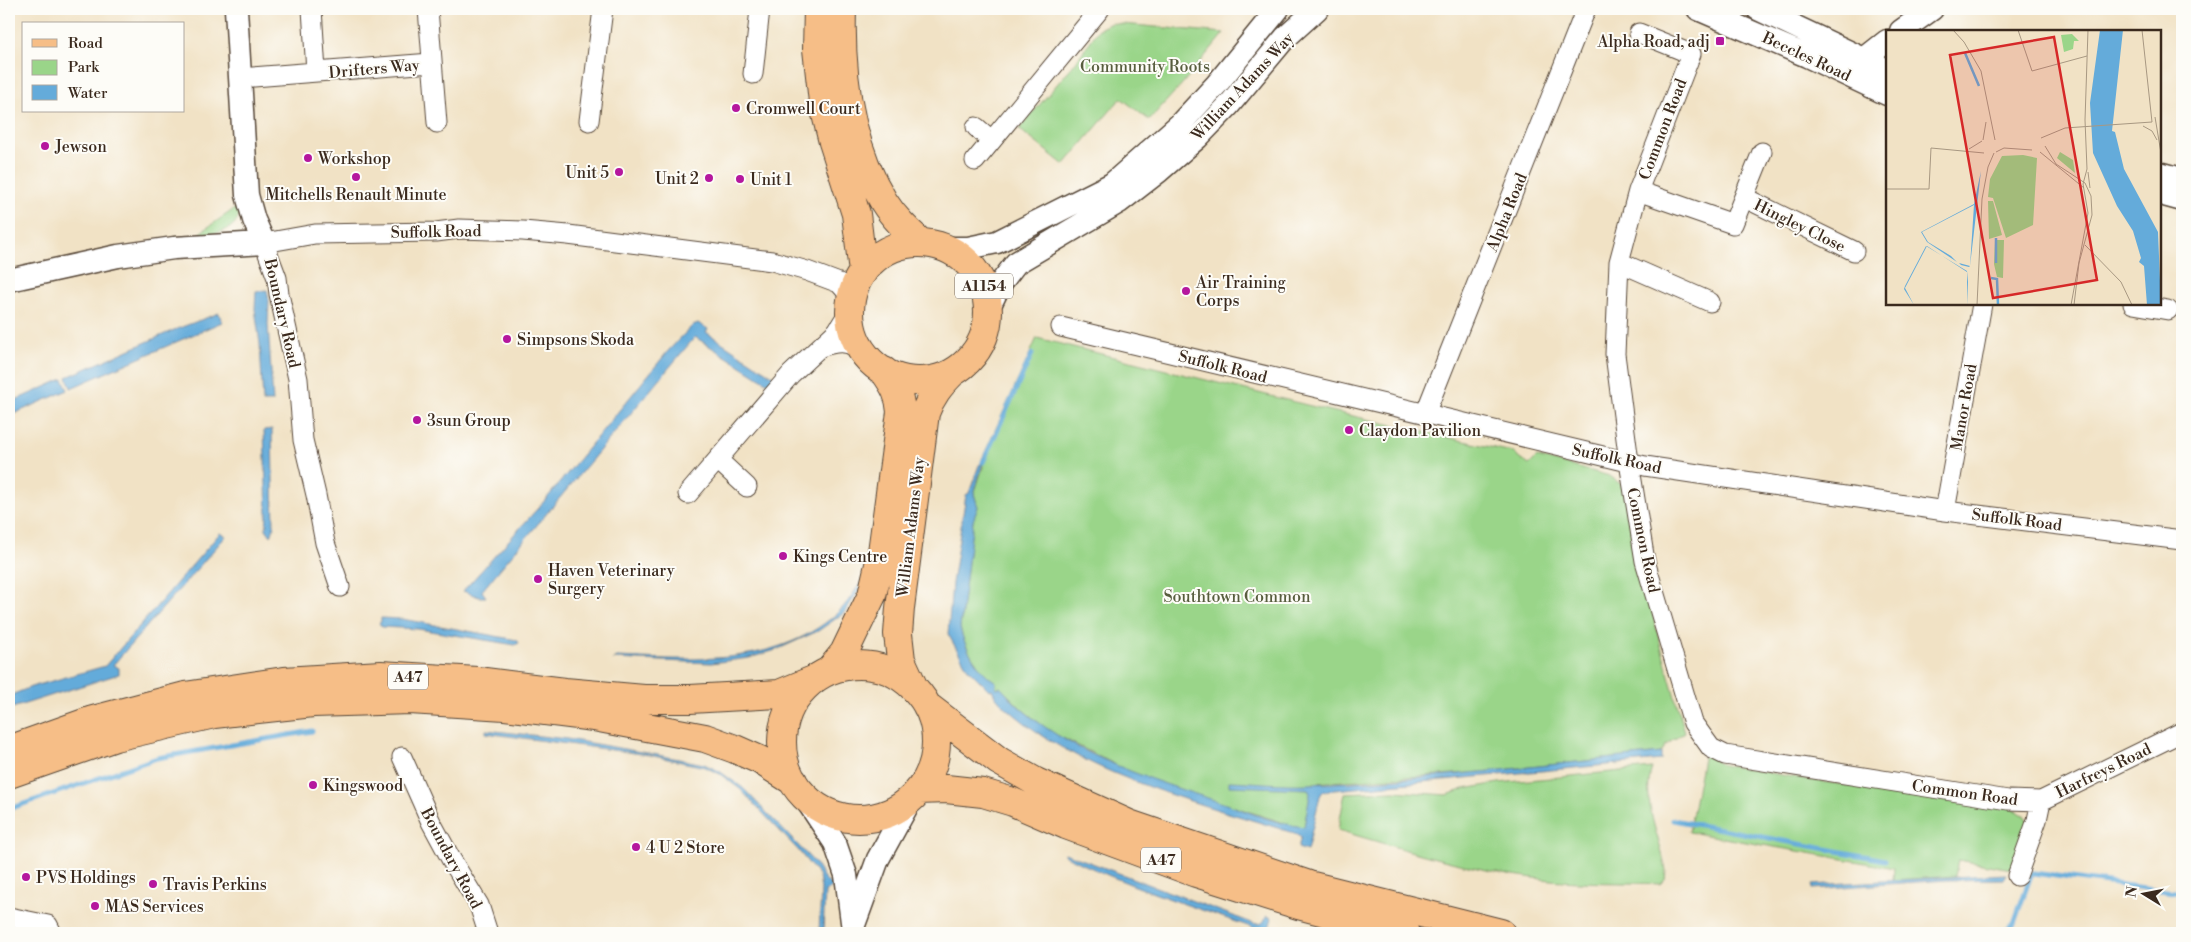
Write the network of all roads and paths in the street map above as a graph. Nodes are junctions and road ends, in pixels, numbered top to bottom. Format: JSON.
{"nodes":[{"id":1,"x":236,"y":9,"type":"edge"},
{"id":2,"x":312,"y":9,"type":"edge"},
{"id":3,"x":428,"y":9,"type":"edge"},
{"id":4,"x":604,"y":9,"type":"edge"},
{"id":5,"x":760,"y":9,"type":"edge"},
{"id":6,"x":818,"y":9,"type":"edge"},
{"id":7,"x":842,"y":9,"type":"edge"},
{"id":8,"x":1100,"y":9,"type":"edge"},
{"id":9,"x":1278,"y":9,"type":"edge"},
{"id":10,"x":1586,"y":9,"type":"edge"},
{"id":11,"x":1698,"y":9,"type":"edge"},
{"id":12,"x":1758,"y":9,"type":"edge"},
{"id":13,"x":1932,"y":9,"type":"edge"},
{"id":14,"x":1314,"y":10,"type":"edge"},
{"id":15,"x":1901,"y":30,"type":"edge"},
{"id":16,"x":1639,"y":33,"type":"dead end"},
{"id":17,"x":1886,"y":42,"type":"edge"},
{"id":18,"x":1864,"y":59,"type":"junction"},
{"id":19,"x":431,"y":63,"type":"junction"},
{"id":20,"x":1886,"y":70,"type":"edge"},
{"id":21,"x":753,"y":71,"type":"dead end"},
{"id":22,"x":316,"y":72,"type":"junction"},
{"id":23,"x":1846,"y":75,"type":"junction"},
{"id":24,"x":240,"y":78,"type":"junction"},
{"id":25,"x":1886,"y":94,"type":"edge"},
{"id":26,"x":589,"y":121,"type":"dead end"},
{"id":27,"x":437,"y":123,"type":"dead end"},
{"id":28,"x":976,"y":127,"type":"dead end"},
{"id":29,"x":991,"y":140,"type":"junction"},
{"id":30,"x":1762,"y":152,"type":"dead end"},
{"id":31,"x":975,"y":161,"type":"dead end"},
{"id":32,"x":2161,"y":173,"type":"edge"},
{"id":33,"x":2182,"y":179,"type":"edge"},
{"id":34,"x":1638,"y":191,"type":"junction"},
{"id":35,"x":2161,"y":194,"type":"edge"},
{"id":36,"x":1745,"y":198,"type":"junction"},
{"id":37,"x":2182,"y":200,"type":"edge"},
{"id":38,"x":264,"y":243,"type":"junction"},
{"id":39,"x":933,"y":245,"type":"junction"},
{"id":40,"x":1854,"y":251,"type":"dead end"},
{"id":41,"x":1619,"y":262,"type":"junction"},
{"id":42,"x":863,"y":272,"type":"junction"},
{"id":43,"x":9,"y":280,"type":"edge"},
{"id":44,"x":1710,"y":302,"type":"dead end"},
{"id":45,"x":1982,"y":305,"type":"edge"},
{"id":46,"x":2139,"y":305,"type":"edge"},
{"id":47,"x":851,"y":306,"type":"junction"},
{"id":48,"x":989,"y":307,"type":"junction"},
{"id":49,"x":2168,"y":310,"type":"dead end"},
{"id":50,"x":1061,"y":327,"type":"dead end"},
{"id":51,"x":818,"y":348,"type":"junction"},
{"id":52,"x":861,"y":349,"type":"junction"},
{"id":53,"x":884,"y":371,"type":"junction"},
{"id":54,"x":952,"y":373,"type":"junction"},
{"id":55,"x":1425,"y":414,"type":"junction"},
{"id":56,"x":718,"y":460,"type":"junction"},
{"id":57,"x":1629,"y":462,"type":"junction"},
{"id":58,"x":747,"y":487,"type":"dead end"},
{"id":59,"x":688,"y":494,"type":"dead end"},
{"id":60,"x":1945,"y":510,"type":"junction"},
{"id":61,"x":2182,"y":540,"type":"edge"},
{"id":62,"x":340,"y":587,"type":"dead end"},
{"id":63,"x":822,"y":675,"type":"junction"},
{"id":64,"x":921,"y":696,"type":"junction"},
{"id":65,"x":2182,"y":732,"type":"edge"},
{"id":66,"x":9,"y":750,"type":"edge"},
{"id":67,"x":402,"y":757,"type":"dead end"},
{"id":68,"x":9,"y":774,"type":"edge"},
{"id":69,"x":798,"y":788,"type":"junction"},
{"id":70,"x":915,"y":794,"type":"junction"},
{"id":71,"x":2041,"y":801,"type":"junction"},
{"id":72,"x":2017,"y":876,"type":"dead end"},
{"id":73,"x":9,"y":917,"type":"edge"},
{"id":74,"x":852,"y":929,"type":"edge"},
{"id":75,"x":52,"y":933,"type":"edge"},
{"id":76,"x":488,"y":933,"type":"edge"},
{"id":77,"x":1405,"y":933,"type":"edge"},
{"id":78,"x":1501,"y":933,"type":"edge"}],
"edges":[{"from":1,"to":24,"type":"street","name":"Boundary Road"},
{"from":2,"to":22,"type":"street","name":"Drifters Way"},
{"from":3,"to":19,"type":"street","name":"Drifters Way"},
{"from":4,"to":26,"type":"street"},
{"from":5,"to":21,"type":"street"},
{"from":6,"to":42,"type":"main road"},
{"from":7,"to":39,"type":"main road","number":"A1154"},
{"from":8,"to":29,"type":"street"},
{"from":9,"to":39,"type":"street","name":"William Adams Way"},
{"from":10,"to":55,"type":"street","name":"Alpha Road"},
{"from":11,"to":23,"type":"street","name":"Beccles Road"},
{"from":12,"to":18,"type":"street","name":"Beccles Road"},
{"from":13,"to":15,"type":"street"},
{"from":14,"to":48,"type":"street","name":"William Adams Way"},
{"from":16,"to":34,"type":"street","name":"Common Road"},
{"from":17,"to":18,"type":"street"},
{"from":18,"to":20,"type":"street","name":"Beccles Road"},
{"from":18,"to":23,"type":"street"},
{"from":19,"to":22,"type":"street","name":"Drifters Way"},
{"from":19,"to":27,"type":"street","name":"Drifters Way"},
{"from":22,"to":24,"type":"street","name":"Drifters Way"},
{"from":23,"to":25,"type":"street","name":"Beccles Road"},
{"from":24,"to":38,"type":"street","name":"Boundary Road"},
{"from":28,"to":29,"type":"street"},
{"from":29,"to":31,"type":"street"},
{"from":30,"to":36,"type":"street","name":"Hingley Close"},
{"from":32,"to":33,"type":"street"},
{"from":34,"to":36,"type":"street","name":"Hingley Close"},
{"from":34,"to":41,"type":"street","name":"Common Road"},
{"from":35,"to":37,"type":"street"},
{"from":36,"to":40,"type":"street","name":"Hingley Close"},
{"from":38,"to":43,"type":"street","name":"Suffolk Road"},
{"from":38,"to":47,"type":"street","name":"Suffolk Road"},
{"from":38,"to":62,"type":"street","name":"Boundary Road"},
{"from":39,"to":42,"type":"main road"},
{"from":39,"to":48,"type":"main road","number":"A1154"},
{"from":41,"to":44,"type":"street"},
{"from":41,"to":57,"type":"street","name":"Common Road"},
{"from":42,"to":47,"type":"main road"},
{"from":45,"to":60,"type":"street","name":"Manor Road"},
{"from":46,"to":49,"type":"street"},
{"from":47,"to":51,"type":"street"},
{"from":47,"to":52,"type":"main road","number":"A1154"},
{"from":48,"to":54,"type":"main road","number":"A1154"},
{"from":50,"to":55,"type":"street","name":"Suffolk Road"},
{"from":51,"to":52,"type":"street"},
{"from":51,"to":56,"type":"street"},
{"from":52,"to":53,"type":"main road","number":"A1154"},
{"from":53,"to":54,"type":"main road","number":"A1154"},
{"from":53,"to":63,"type":"main road","name":"William Adams Way","number":"A1154"},
{"from":54,"to":64,"type":"main road","name":"William Adams Way","number":"A1154"},
{"from":55,"to":57,"type":"street","name":"Suffolk Road"},
{"from":56,"to":58,"type":"street"},
{"from":56,"to":59,"type":"street"},
{"from":57,"to":60,"type":"street","name":"Suffolk Road"},
{"from":57,"to":71,"type":"street","name":"Common Road"},
{"from":60,"to":61,"type":"street","name":"Suffolk Road"},
{"from":63,"to":64,"type":"main road"},
{"from":63,"to":66,"type":"main road","number":"A47"},
{"from":63,"to":69,"type":"main road"},
{"from":64,"to":70,"type":"main road"},
{"from":64,"to":78,"type":"main road","number":"A47"},
{"from":65,"to":71,"type":"street","name":"Harfreys Road"},
{"from":67,"to":76,"type":"street","name":"Boundary Road"},
{"from":68,"to":69,"type":"main road","number":"A47"},
{"from":69,"to":70,"type":"main road"},
{"from":69,"to":74,"type":"street"},
{"from":70,"to":74,"type":"street"},
{"from":70,"to":77,"type":"main road","number":"A47"},
{"from":71,"to":72,"type":"street","name":"Harfreys Road"},
{"from":73,"to":75,"type":"street"}]}
